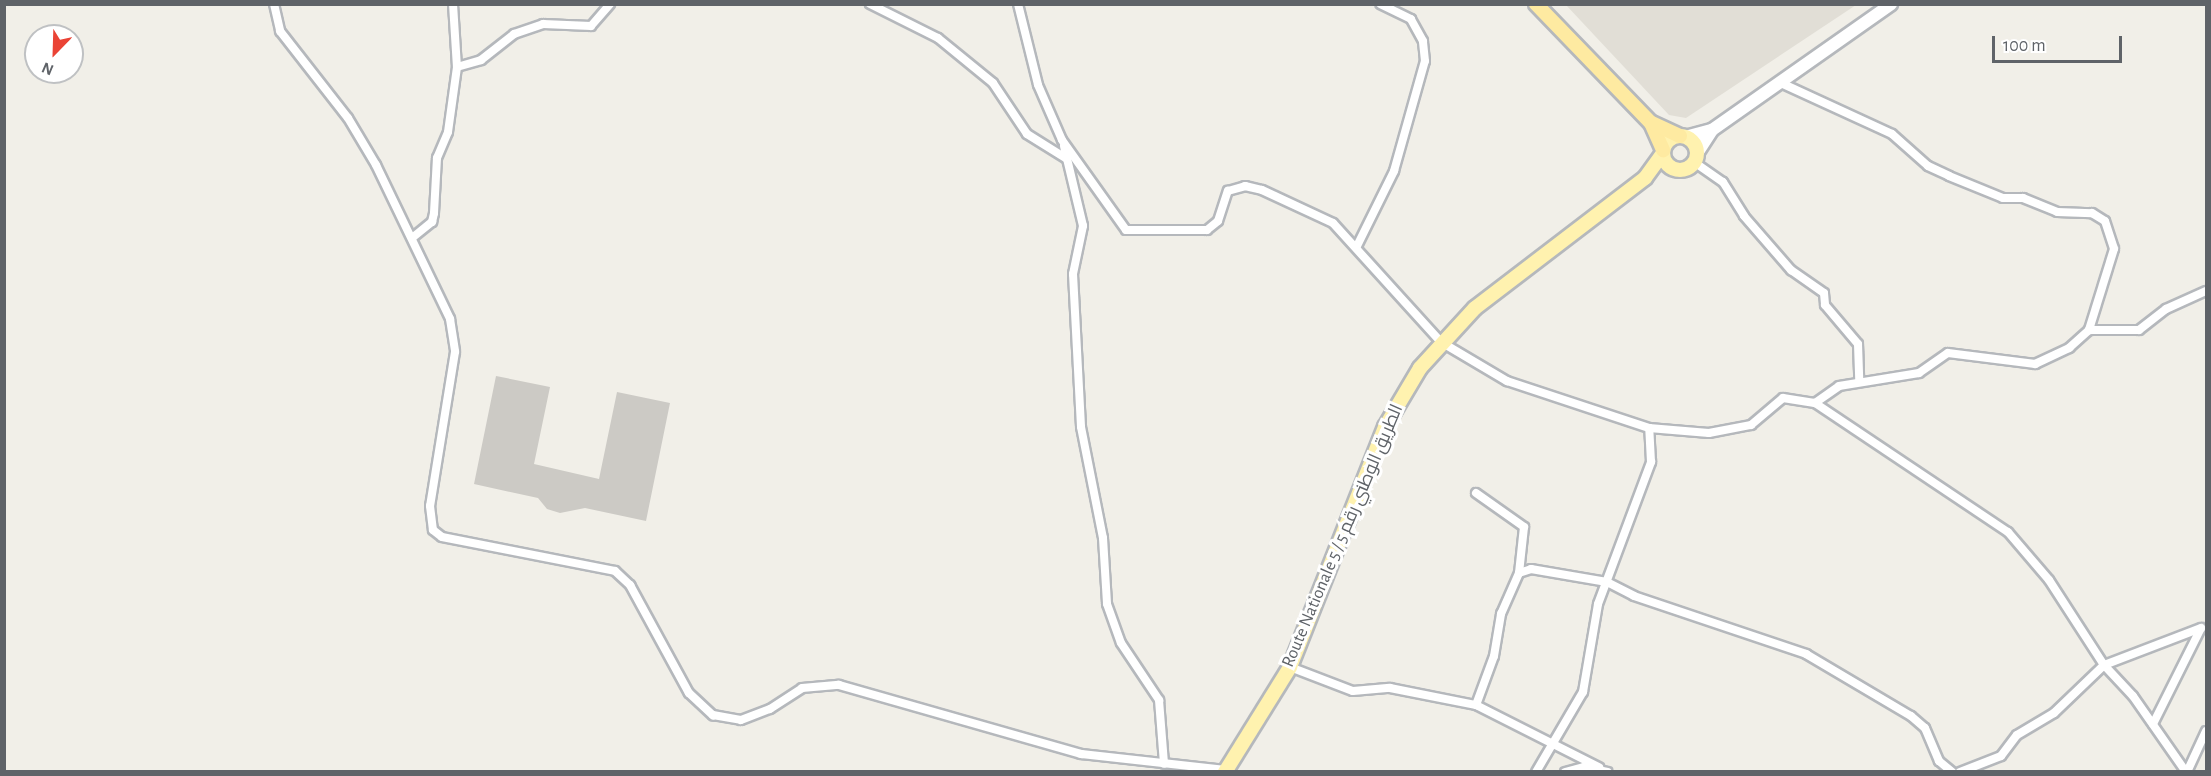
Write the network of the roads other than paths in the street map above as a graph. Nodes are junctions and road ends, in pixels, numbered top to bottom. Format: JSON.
{"nodes":[{"id":1,"x":273,"y":4,"type":"edge"},
{"id":2,"x":453,"y":4,"type":"edge"},
{"id":3,"x":610,"y":4,"type":"edge"},
{"id":4,"x":870,"y":4,"type":"edge"},
{"id":5,"x":1018,"y":4,"type":"edge"},
{"id":6,"x":1380,"y":4,"type":"edge"},
{"id":7,"x":1536,"y":4,"type":"edge"},
{"id":8,"x":1891,"y":4,"type":"edge"},
{"id":9,"x":457,"y":67,"type":"junction"},
{"id":10,"x":1781,"y":83,"type":"junction"},
{"id":11,"x":1651,"y":123,"type":"junction"},
{"id":12,"x":1712,"y":130,"type":"junction"},
{"id":13,"x":1682,"y":136,"type":"junction"},
{"id":14,"x":1062,"y":140,"type":"junction"},
{"id":15,"x":1663,"y":151,"type":"junction"},
{"id":16,"x":1695,"y":158,"type":"junction"},
{"id":17,"x":1067,"y":159,"type":"junction"},
{"id":18,"x":1679,"y":169,"type":"junction"},
{"id":19,"x":1645,"y":178,"type":"junction"},
{"id":20,"x":412,"y":238,"type":"junction"},
{"id":21,"x":1357,"y":246,"type":"junction"},
{"id":22,"x":2206,"y":291,"type":"edge"},
{"id":23,"x":2089,"y":330,"type":"junction"},
{"id":24,"x":1441,"y":342,"type":"junction"},
{"id":25,"x":1859,"y":381,"type":"junction"},
{"id":26,"x":1815,"y":403,"type":"junction"},
{"id":27,"x":1649,"y":428,"type":"junction"},
{"id":28,"x":1476,"y":493,"type":"dead end"},
{"id":29,"x":1519,"y":573,"type":"junction"},
{"id":30,"x":1606,"y":582,"type":"junction"},
{"id":31,"x":2104,"y":665,"type":"junction"},
{"id":32,"x":1290,"y":667,"type":"junction"},
{"id":33,"x":1476,"y":705,"type":"junction"},
{"id":34,"x":2153,"y":724,"type":"junction"},
{"id":35,"x":2206,"y":731,"type":"edge"},
{"id":36,"x":1551,"y":742,"type":"junction"},
{"id":37,"x":1164,"y":764,"type":"junction"},
{"id":38,"x":1603,"y":769,"type":"edge"},
{"id":39,"x":1226,"y":771,"type":"edge"},
{"id":40,"x":1536,"y":771,"type":"edge"},
{"id":41,"x":1565,"y":771,"type":"edge"},
{"id":42,"x":1952,"y":771,"type":"edge"},
{"id":43,"x":1960,"y":771,"type":"edge"},
{"id":44,"x":2186,"y":771,"type":"edge"}],
"edges":[{"from":1,"to":20,"type":"street"},
{"from":2,"to":9,"type":"street"},
{"from":3,"to":9,"type":"street"},
{"from":4,"to":17,"type":"street"},
{"from":5,"to":14,"type":"street"},
{"from":6,"to":21,"type":"street"},
{"from":7,"to":11,"type":"highway"},
{"from":8,"to":10,"type":"main road"},
{"from":9,"to":20,"type":"street"},
{"from":10,"to":12,"type":"main road"},
{"from":10,"to":23,"type":"street"},
{"from":11,"to":13,"type":"highway"},
{"from":11,"to":15,"type":"highway"},
{"from":12,"to":13,"type":"main road"},
{"from":12,"to":16,"type":"main road"},
{"from":13,"to":15,"type":"main road"},
{"from":13,"to":16,"type":"main road"},
{"from":14,"to":17,"type":"street"},
{"from":14,"to":21,"type":"street"},
{"from":15,"to":18,"type":"main road"},
{"from":15,"to":19,"type":"main road"},
{"from":16,"to":18,"type":"main road"},
{"from":16,"to":25,"type":"street"},
{"from":17,"to":37,"type":"street"},
{"from":18,"to":19,"type":"main road"},
{"from":19,"to":24,"type":"main road","name":"Route Nationale 5 / الطريق الوطني رقم 5"},
{"from":20,"to":37,"type":"street"},
{"from":21,"to":24,"type":"street"},
{"from":22,"to":23,"type":"street"},
{"from":23,"to":25,"type":"street"},
{"from":24,"to":27,"type":"street"},
{"from":24,"to":32,"type":"main road","name":"Route Nationale 5 / الطريق الوطني رقم 5"},
{"from":25,"to":26,"type":"street"},
{"from":26,"to":27,"type":"street"},
{"from":26,"to":31,"type":"street"},
{"from":27,"to":30,"type":"street"},
{"from":28,"to":29,"type":"street"},
{"from":29,"to":30,"type":"street"},
{"from":29,"to":33,"type":"street"},
{"from":30,"to":36,"type":"street"},
{"from":30,"to":42,"type":"street"},
{"from":31,"to":34,"type":"street"},
{"from":31,"to":34,"type":"street"},
{"from":31,"to":43,"type":"street"},
{"from":32,"to":33,"type":"street"},
{"from":32,"to":39,"type":"main road","name":"Route Nationale 5 / الطريق الوطني رقم 5"},
{"from":33,"to":36,"type":"street"},
{"from":34,"to":44,"type":"street"},
{"from":35,"to":44,"type":"street"},
{"from":36,"to":38,"type":"street"},
{"from":36,"to":40,"type":"street"},
{"from":37,"to":39,"type":"street"},
{"from":38,"to":41,"type":"street"}]}
